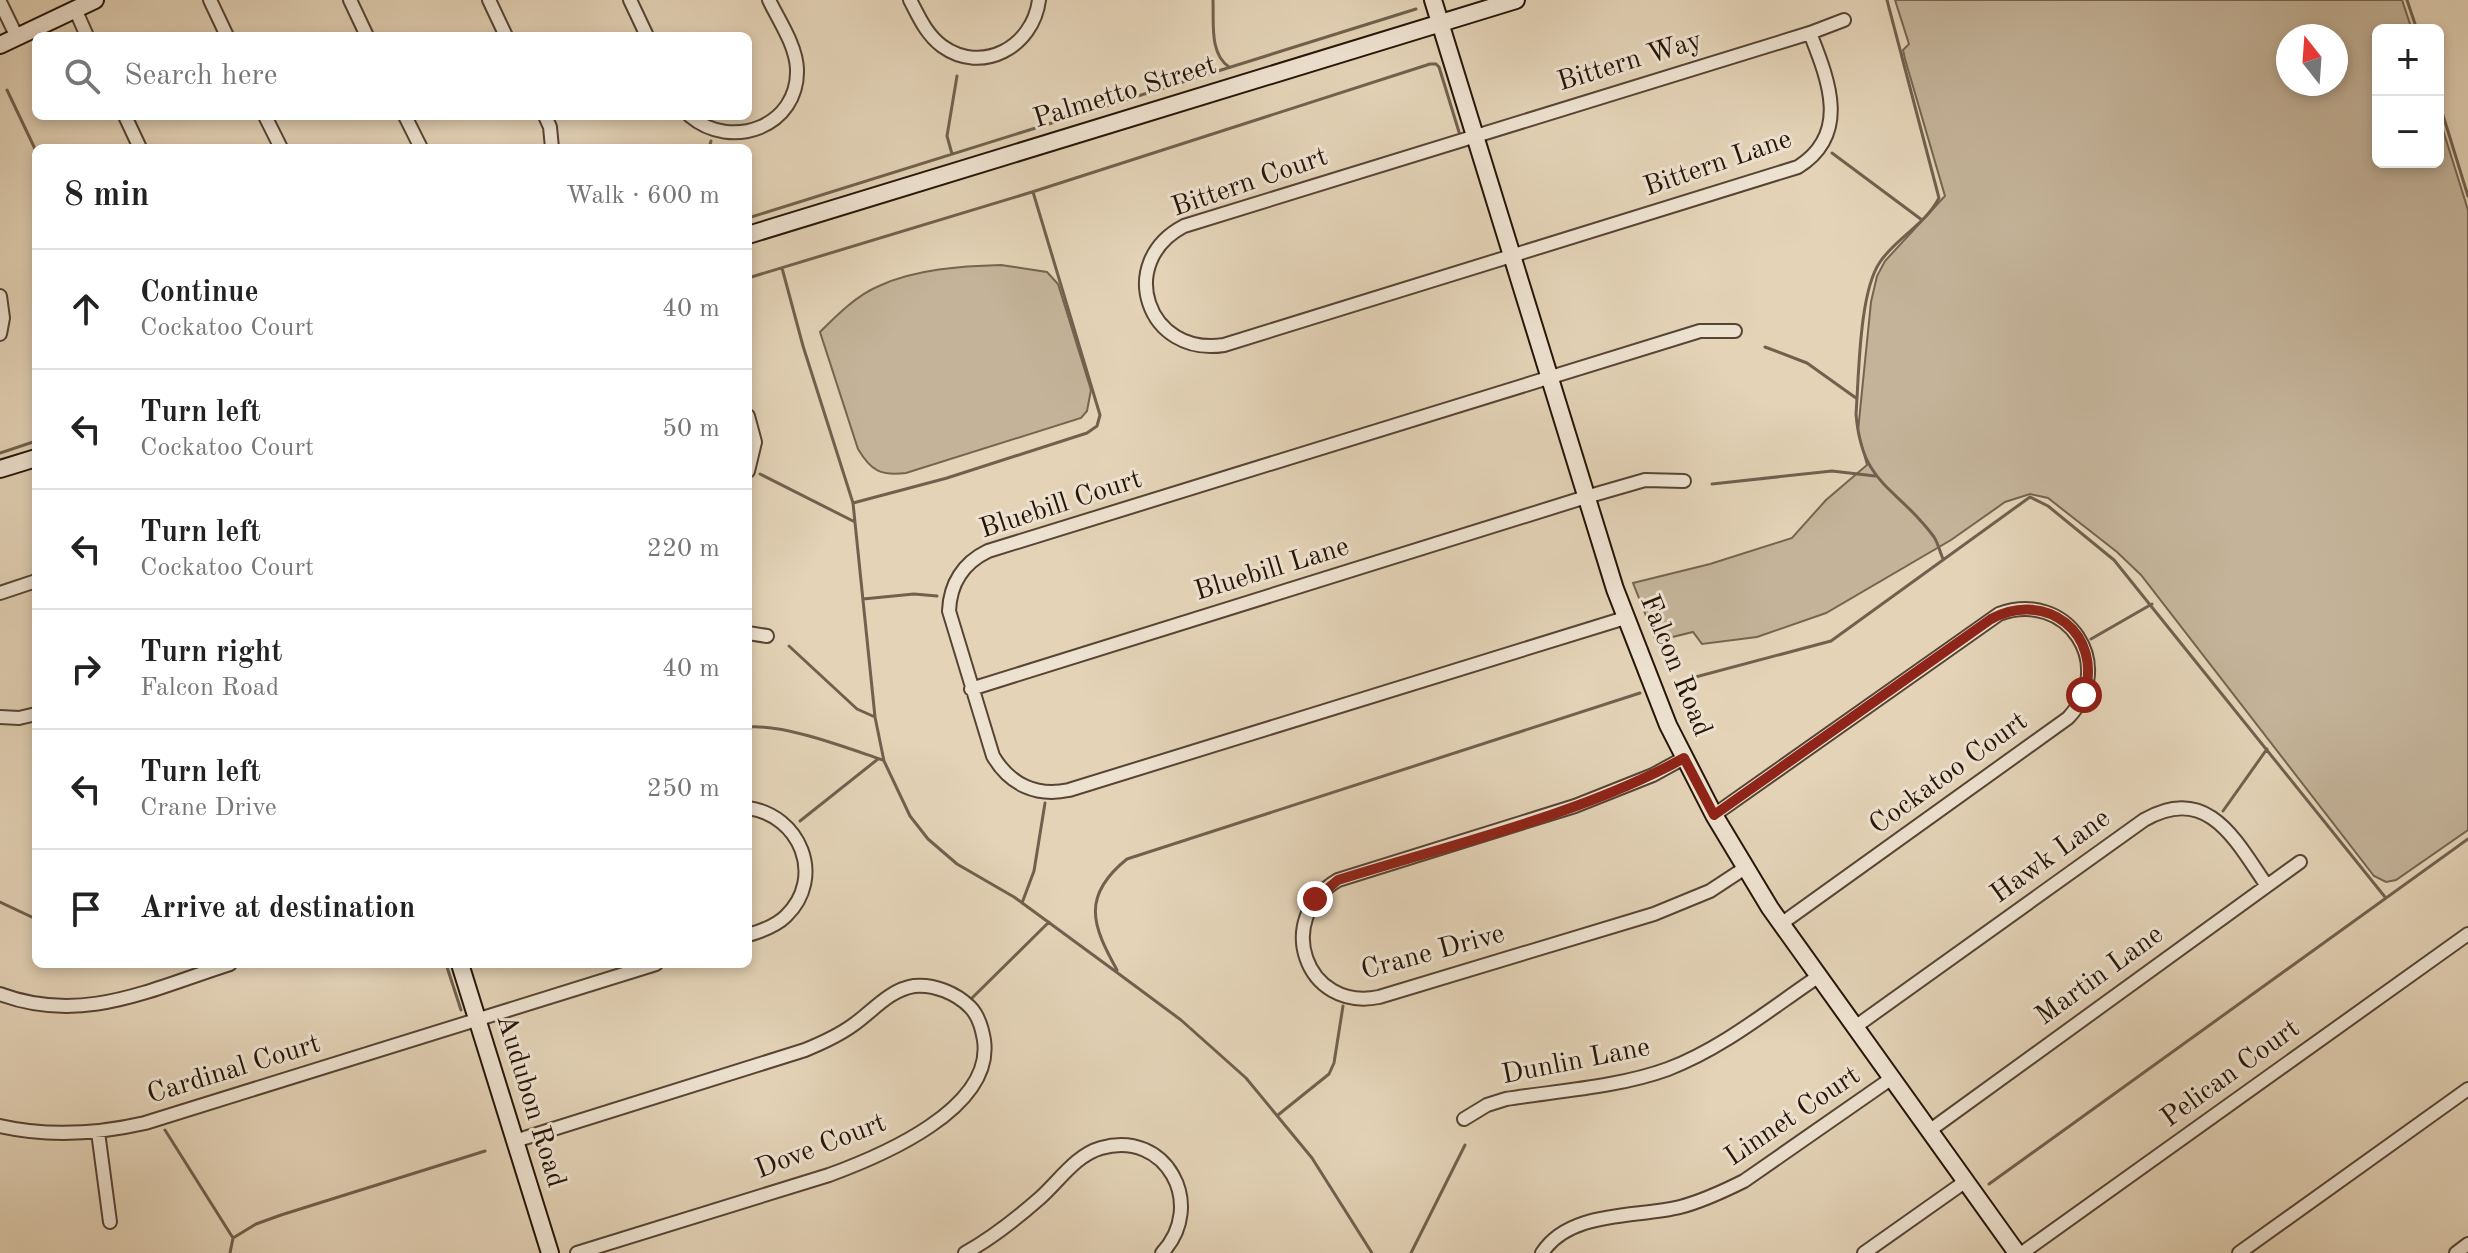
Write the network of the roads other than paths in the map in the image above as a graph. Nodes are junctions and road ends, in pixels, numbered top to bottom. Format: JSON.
{"nodes":[{"id":1,"x":95,"y":0,"type":"edge"},
{"id":2,"x":210,"y":0,"type":"edge"},
{"id":3,"x":350,"y":0,"type":"edge"},
{"id":4,"x":489,"y":0,"type":"edge"},
{"id":5,"x":630,"y":0,"type":"edge"},
{"id":6,"x":769,"y":0,"type":"edge"},
{"id":7,"x":910,"y":0,"type":"edge"},
{"id":8,"x":1039,"y":0,"type":"edge"},
{"id":9,"x":1433,"y":0,"type":"edge"},
{"id":10,"x":1516,"y":0,"type":"edge"},
{"id":11,"x":0,"y":2,"type":"edge"},
{"id":12,"x":75,"y":9,"type":"junction"},
{"id":13,"x":1844,"y":20,"type":"dead end"},
{"id":14,"x":1441,"y":23,"type":"junction"},
{"id":15,"x":85,"y":32,"type":"edge"},
{"id":16,"x":225,"y":32,"type":"edge"},
{"id":17,"x":365,"y":32,"type":"edge"},
{"id":18,"x":504,"y":32,"type":"edge"},
{"id":19,"x":645,"y":32,"type":"edge"},
{"id":20,"x":1810,"y":33,"type":"junction"},
{"id":21,"x":17,"y":37,"type":"junction"},
{"id":22,"x":0,"y":45,"type":"edge"},
{"id":23,"x":127,"y":120,"type":"edge"},
{"id":24,"x":267,"y":120,"type":"edge"},
{"id":25,"x":407,"y":120,"type":"edge"},
{"id":26,"x":546,"y":120,"type":"edge"},
{"id":27,"x":697,"y":120,"type":"edge"},
{"id":28,"x":1475,"y":134,"type":"junction"},
{"id":29,"x":138,"y":144,"type":"edge"},
{"id":30,"x":279,"y":144,"type":"edge"},
{"id":31,"x":419,"y":144,"type":"edge"},
{"id":32,"x":552,"y":144,"type":"edge"},
{"id":33,"x":752,"y":234,"type":"edge"},
{"id":34,"x":1513,"y":256,"type":"junction"},
{"id":35,"x":0,"y":296,"type":"edge"},
{"id":36,"x":1735,"y":331,"type":"dead end"},
{"id":37,"x":0,"y":334,"type":"edge"},
{"id":38,"x":1549,"y":377,"type":"junction"},
{"id":39,"x":752,"y":431,"type":"edge"},
{"id":40,"x":752,"y":454,"type":"edge"},
{"id":41,"x":32,"y":459,"type":"edge"},
{"id":42,"x":0,"y":469,"type":"edge"},
{"id":43,"x":1684,"y":481,"type":"dead end"},
{"id":44,"x":1586,"y":497,"type":"junction"},
{"id":45,"x":32,"y":582,"type":"edge"},
{"id":46,"x":0,"y":593,"type":"edge"},
{"id":47,"x":1625,"y":618,"type":"junction"},
{"id":48,"x":752,"y":634,"type":"edge"},
{"id":49,"x":767,"y":636,"type":"dead end"},
{"id":50,"x":971,"y":689,"type":"junction"},
{"id":51,"x":32,"y":715,"type":"edge"},
{"id":52,"x":0,"y":717,"type":"edge"},
{"id":53,"x":1684,"y":758,"type":"junction"},
{"id":54,"x":752,"y":809,"type":"edge"},
{"id":55,"x":1714,"y":815,"type":"junction"},
{"id":56,"x":2300,"y":862,"type":"dead end"},
{"id":57,"x":1745,"y":868,"type":"junction"},
{"id":58,"x":2267,"y":886,"type":"junction"},
{"id":59,"x":1781,"y":924,"type":"junction"},
{"id":60,"x":752,"y":934,"type":"edge"},
{"id":61,"x":2468,"y":934,"type":"edge"},
{"id":62,"x":217,"y":968,"type":"edge"},
{"id":63,"x":461,"y":968,"type":"edge"},
{"id":64,"x":643,"y":968,"type":"edge"},
{"id":65,"x":1819,"y":976,"type":"junction"},
{"id":66,"x":0,"y":994,"type":"edge"},
{"id":67,"x":477,"y":1020,"type":"junction"},
{"id":68,"x":1855,"y":1027,"type":"junction"},
{"id":69,"x":1892,"y":1078,"type":"junction"},
{"id":70,"x":2468,"y":1089,"type":"edge"},
{"id":71,"x":1464,"y":1119,"type":"dead end"},
{"id":72,"x":0,"y":1126,"type":"edge"},
{"id":73,"x":1929,"y":1131,"type":"junction"},
{"id":74,"x":98,"y":1132,"type":"junction"},
{"id":75,"x":515,"y":1141,"type":"junction"},
{"id":76,"x":1966,"y":1181,"type":"junction"},
{"id":77,"x":110,"y":1222,"type":"dead end"},
{"id":78,"x":2468,"y":1244,"type":"edge"},
{"id":79,"x":550,"y":1253,"type":"edge"},
{"id":80,"x":577,"y":1253,"type":"edge"},
{"id":81,"x":965,"y":1253,"type":"edge"},
{"id":82,"x":1162,"y":1253,"type":"edge"},
{"id":83,"x":1542,"y":1253,"type":"edge"},
{"id":84,"x":1864,"y":1253,"type":"edge"},
{"id":85,"x":2020,"y":1253,"type":"edge"},
{"id":86,"x":2239,"y":1253,"type":"edge"},
{"id":87,"x":2456,"y":1253,"type":"edge"}],
"edges":[{"from":1,"to":12,"type":"street"},
{"from":2,"to":16,"type":"street"},
{"from":3,"to":17,"type":"street"},
{"from":4,"to":18,"type":"street"},
{"from":5,"to":19,"type":"street"},
{"from":6,"to":27,"type":"street"},
{"from":7,"to":8,"type":"street"},
{"from":9,"to":14,"type":"street","name":"Falcon Road"},
{"from":10,"to":14,"type":"street","name":"Palmetto Street"},
{"from":11,"to":21,"type":"street"},
{"from":12,"to":15,"type":"street"},
{"from":12,"to":21,"type":"street"},
{"from":13,"to":20,"type":"street","name":"Bittern Way"},
{"from":14,"to":28,"type":"street","name":"Falcon Road"},
{"from":14,"to":33,"type":"street","name":"Palmetto Street"},
{"from":20,"to":28,"type":"street","name":"Bittern Way"},
{"from":20,"to":34,"type":"street","name":"Bittern Lane"},
{"from":21,"to":22,"type":"street"},
{"from":23,"to":29,"type":"street"},
{"from":24,"to":30,"type":"street"},
{"from":25,"to":31,"type":"street"},
{"from":26,"to":32,"type":"street"},
{"from":28,"to":34,"type":"street","name":"Falcon Road"},
{"from":28,"to":34,"type":"street","name":"Bittern Court"},
{"from":34,"to":38,"type":"street","name":"Falcon Road"},
{"from":35,"to":37,"type":"street"},
{"from":36,"to":38,"type":"street","name":"Bluebill Court"},
{"from":38,"to":44,"type":"street","name":"Falcon Road"},
{"from":38,"to":50,"type":"street","name":"Bluebill Court"},
{"from":39,"to":40,"type":"street"},
{"from":41,"to":42,"type":"street"},
{"from":43,"to":44,"type":"street","name":"Bluebill Lane"},
{"from":44,"to":47,"type":"street","name":"Falcon Road"},
{"from":44,"to":50,"type":"street","name":"Bluebill Lane"},
{"from":45,"to":46,"type":"street"},
{"from":47,"to":50,"type":"street","name":"Bluebill Court"},
{"from":47,"to":53,"type":"street","name":"Falcon Road"},
{"from":48,"to":49,"type":"street"},
{"from":51,"to":52,"type":"street"},
{"from":53,"to":55,"type":"street","name":"Falcon Road"},
{"from":53,"to":57,"type":"street","name":"Crane Drive"},
{"from":54,"to":60,"type":"street"},
{"from":55,"to":57,"type":"street","name":"Falcon Road"},
{"from":55,"to":59,"type":"street","name":"Cockatoo Court"},
{"from":56,"to":58,"type":"street","name":"Martin Lane"},
{"from":57,"to":59,"type":"street","name":"Falcon Road"},
{"from":58,"to":68,"type":"street","name":"Hawk Lane"},
{"from":58,"to":73,"type":"street","name":"Martin Lane"},
{"from":59,"to":65,"type":"street","name":"Falcon Road"},
{"from":61,"to":85,"type":"street","name":"Pelican Court"},
{"from":62,"to":66,"type":"street"},
{"from":63,"to":67,"type":"street","name":"Audubon Road"},
{"from":64,"to":67,"type":"street","name":"Cardinal Court"},
{"from":65,"to":68,"type":"street","name":"Falcon Road"},
{"from":65,"to":71,"type":"street","name":"Dunlin Lane"},
{"from":67,"to":74,"type":"street","name":"Cardinal Court"},
{"from":67,"to":75,"type":"street","name":"Audubon Road"},
{"from":68,"to":69,"type":"street","name":"Falcon Road"},
{"from":69,"to":73,"type":"street","name":"Falcon Road"},
{"from":69,"to":83,"type":"street","name":"Linnet Court"},
{"from":70,"to":86,"type":"street"},
{"from":72,"to":74,"type":"street","name":"Cardinal Court"},
{"from":73,"to":76,"type":"street","name":"Falcon Road"},
{"from":74,"to":77,"type":"street"},
{"from":75,"to":79,"type":"street","name":"Audubon Road"},
{"from":75,"to":80,"type":"street","name":"Dove Court"},
{"from":76,"to":84,"type":"street"},
{"from":76,"to":85,"type":"street","name":"Falcon Road"},
{"from":78,"to":87,"type":"street"},
{"from":81,"to":82,"type":"street"}]}
